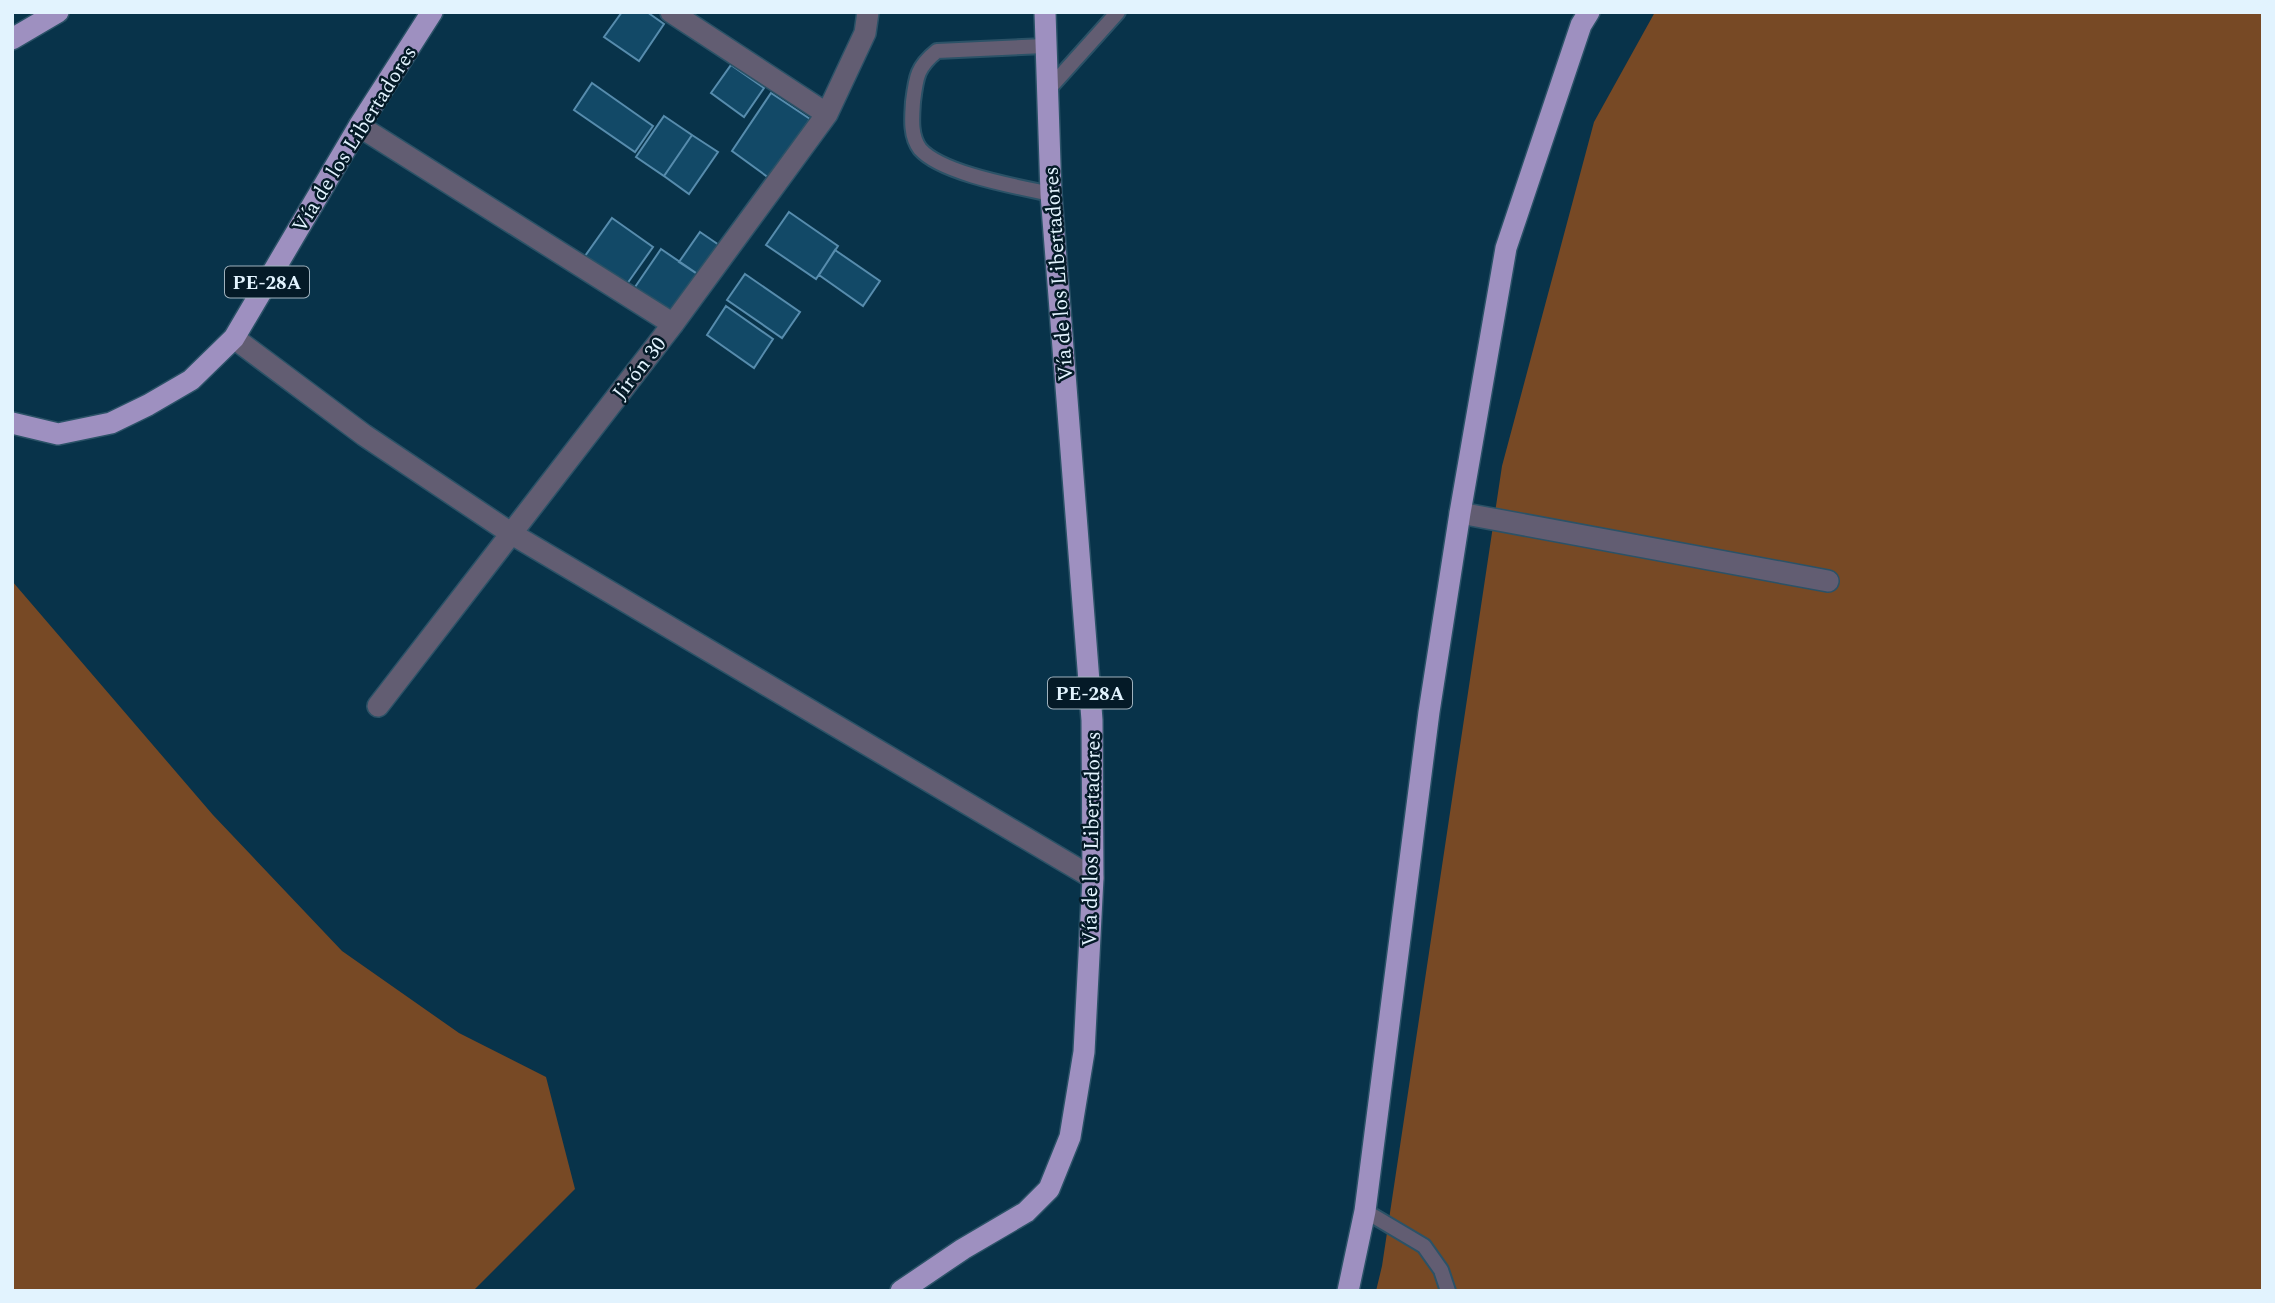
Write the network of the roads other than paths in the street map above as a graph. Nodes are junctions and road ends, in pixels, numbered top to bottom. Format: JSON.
{"nodes":[{"id":1,"x":58,"y":12,"type":"edge"},
{"id":2,"x":432,"y":12,"type":"edge"},
{"id":3,"x":671,"y":12,"type":"edge"},
{"id":4,"x":868,"y":12,"type":"edge"},
{"id":5,"x":1045,"y":12,"type":"edge"},
{"id":6,"x":1118,"y":12,"type":"edge"},
{"id":7,"x":1589,"y":12,"type":"edge"},
{"id":8,"x":12,"y":39,"type":"edge"},
{"id":9,"x":1045,"y":46,"type":"junction"},
{"id":10,"x":1047,"y":91,"type":"junction"},
{"id":11,"x":827,"y":114,"type":"junction"},
{"id":12,"x":359,"y":125,"type":"junction"},
{"id":13,"x":1051,"y":194,"type":"junction"},
{"id":14,"x":673,"y":324,"type":"junction"},
{"id":15,"x":234,"y":338,"type":"junction"},
{"id":16,"x":12,"y":423,"type":"edge"},
{"id":17,"x":1460,"y":513,"type":"junction"},
{"id":18,"x":512,"y":534,"type":"junction"},
{"id":19,"x":1828,"y":581,"type":"dead end"},
{"id":20,"x":379,"y":706,"type":"dead end"},
{"id":21,"x":1093,"y":878,"type":"junction"},
{"id":22,"x":1365,"y":1211,"type":"junction"},
{"id":23,"x":901,"y":1291,"type":"edge"},
{"id":24,"x":1348,"y":1291,"type":"edge"},
{"id":25,"x":1448,"y":1291,"type":"edge"}],
"edges":[{"from":1,"to":8,"type":"highway"},
{"from":2,"to":12,"type":"highway","name":"Vía de los Libertadores","number":"PE-28A"},
{"from":3,"to":11,"type":"street"},
{"from":4,"to":11,"type":"street","name":"Jirón 30"},
{"from":5,"to":9,"type":"highway","name":"Vía de los Libertadores","number":"PE-28A"},
{"from":6,"to":10,"type":"lane"},
{"from":7,"to":17,"type":"highway"},
{"from":9,"to":10,"type":"highway","name":"Vía de los Libertadores","number":"PE-28A"},
{"from":9,"to":13,"type":"lane"},
{"from":10,"to":13,"type":"highway","name":"Vía de los Libertadores","number":"PE-28A"},
{"from":11,"to":14,"type":"street","name":"Jirón 30"},
{"from":12,"to":14,"type":"street"},
{"from":12,"to":15,"type":"highway","name":"Vía de los Libertadores","number":"PE-28A"},
{"from":13,"to":21,"type":"highway","name":"Vía de los Libertadores","number":"PE-28A"},
{"from":14,"to":18,"type":"street","name":"Jirón 30"},
{"from":15,"to":16,"type":"highway","name":"Vía de los Libertadores","number":"PE-28A"},
{"from":15,"to":18,"type":"street"},
{"from":17,"to":19,"type":"street"},
{"from":17,"to":22,"type":"highway"},
{"from":18,"to":20,"type":"street","name":"Jirón 30"},
{"from":18,"to":21,"type":"street"},
{"from":21,"to":23,"type":"highway","name":"Vía de los Libertadores","number":"PE-28A"},
{"from":22,"to":24,"type":"highway"},
{"from":22,"to":25,"type":"lane"}]}
